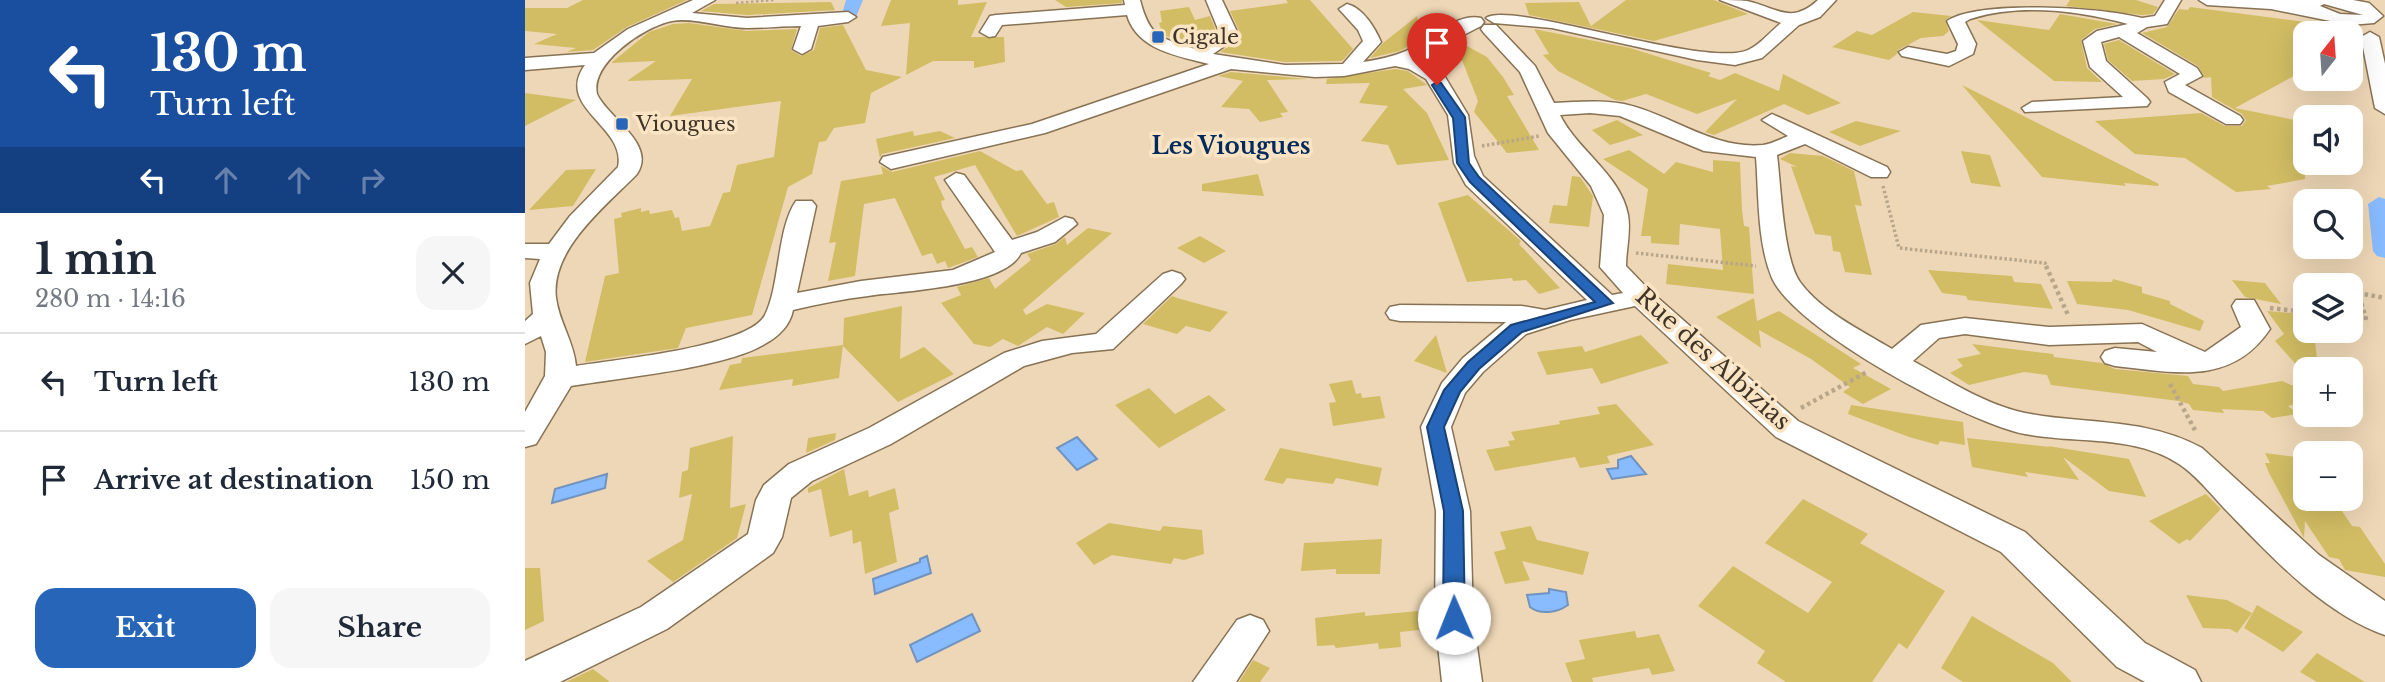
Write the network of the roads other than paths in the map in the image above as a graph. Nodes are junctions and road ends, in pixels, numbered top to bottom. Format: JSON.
{"nodes":[{"id":1,"x":707,"y":0,"type":"edge"},
{"id":2,"x":1214,"y":0,"type":"edge"},
{"id":3,"x":1728,"y":0,"type":"edge"},
{"id":4,"x":1828,"y":0,"type":"edge"},
{"id":5,"x":1971,"y":0,"type":"edge"},
{"id":6,"x":2173,"y":0,"type":"edge"},
{"id":7,"x":2207,"y":0,"type":"edge"},
{"id":8,"x":2331,"y":4,"type":"edge"},
{"id":9,"x":1133,"y":5,"type":"edge"},
{"id":10,"x":1346,"y":9,"type":"dead end"},
{"id":11,"x":1987,"y":10,"type":"junction"},
{"id":12,"x":671,"y":16,"type":"junction"},
{"id":13,"x":848,"y":17,"type":"dead end"},
{"id":14,"x":2369,"y":17,"type":"edge"},
{"id":15,"x":812,"y":22,"type":"junction"},
{"id":16,"x":1793,"y":22,"type":"junction"},
{"id":17,"x":2142,"y":23,"type":"junction"},
{"id":18,"x":1491,"y":24,"type":"junction"},
{"id":19,"x":989,"y":32,"type":"dead end"},
{"id":20,"x":2124,"y":33,"type":"junction"},
{"id":21,"x":802,"y":49,"type":"dead end"},
{"id":22,"x":1908,"y":52,"type":"dead end"},
{"id":23,"x":1196,"y":56,"type":"junction"},
{"id":24,"x":600,"y":58,"type":"junction"},
{"id":25,"x":1397,"y":61,"type":"junction"},
{"id":26,"x":525,"y":64,"type":"edge"},
{"id":27,"x":1224,"y":65,"type":"junction"},
{"id":28,"x":1351,"y":67,"type":"junction"},
{"id":29,"x":2032,"y":108,"type":"dead end"},
{"id":30,"x":2385,"y":108,"type":"edge"},
{"id":31,"x":1772,"y":120,"type":"dead end"},
{"id":32,"x":2233,"y":120,"type":"dead end"},
{"id":33,"x":1553,"y":122,"type":"junction"},
{"id":34,"x":1806,"y":136,"type":"junction"},
{"id":35,"x":1766,"y":152,"type":"junction"},
{"id":36,"x":891,"y":162,"type":"dead end"},
{"id":37,"x":1879,"y":172,"type":"road end"},
{"id":38,"x":956,"y":180,"type":"dead end"},
{"id":39,"x":804,"y":206,"type":"dead end"},
{"id":40,"x":1065,"y":224,"type":"dead end"},
{"id":41,"x":1006,"y":250,"type":"junction"},
{"id":42,"x":525,"y":251,"type":"edge"},
{"id":43,"x":556,"y":251,"type":"junction"},
{"id":44,"x":1173,"y":279,"type":"dead end"},
{"id":45,"x":1641,"y":297,"type":"junction"},
{"id":46,"x":1605,"y":303,"type":"junction"},
{"id":47,"x":781,"y":304,"type":"junction"},
{"id":48,"x":2245,"y":306,"type":"dead end"},
{"id":49,"x":1400,"y":313,"type":"dead end"},
{"id":50,"x":547,"y":316,"type":"junction"},
{"id":51,"x":1546,"y":318,"type":"junction"},
{"id":52,"x":525,"y":335,"type":"edge"},
{"id":53,"x":2115,"y":357,"type":"dead end"},
{"id":54,"x":1894,"y":362,"type":"junction"},
{"id":55,"x":2206,"y":364,"type":"junction"},
{"id":56,"x":560,"y":378,"type":"junction"},
{"id":57,"x":525,"y":436,"type":"edge"},
{"id":58,"x":2385,"y":619,"type":"edge"},
{"id":59,"x":1250,"y":631,"type":"dead end"},
{"id":60,"x":525,"y":681,"type":"edge"},
{"id":61,"x":1213,"y":682,"type":"edge"},
{"id":62,"x":1462,"y":682,"type":"edge"},
{"id":63,"x":2181,"y":682,"type":"edge"}],
"edges":[{"from":1,"to":12,"type":"street"},
{"from":2,"to":23,"type":"street"},
{"from":3,"to":16,"type":"street"},
{"from":4,"to":16,"type":"street"},
{"from":5,"to":11,"type":"street"},
{"from":6,"to":17,"type":"street"},
{"from":7,"to":8,"type":"street"},
{"from":8,"to":14,"type":"street"},
{"from":8,"to":14,"type":"street"},
{"from":9,"to":19,"type":"street"},
{"from":9,"to":23,"type":"street"},
{"from":10,"to":28,"type":"street"},
{"from":11,"to":17,"type":"street"},
{"from":11,"to":22,"type":"street"},
{"from":12,"to":15,"type":"street"},
{"from":12,"to":24,"type":"street"},
{"from":13,"to":15,"type":"street"},
{"from":14,"to":30,"type":"street"},
{"from":15,"to":21,"type":"street"},
{"from":16,"to":18,"type":"street"},
{"from":17,"to":20,"type":"street"},
{"from":18,"to":25,"type":"street"},
{"from":18,"to":33,"type":"street","name":"Rue des Albizias"},
{"from":20,"to":29,"type":"street"},
{"from":20,"to":32,"type":"street"},
{"from":23,"to":27,"type":"street"},
{"from":24,"to":26,"type":"street"},
{"from":24,"to":43,"type":"street"},
{"from":25,"to":28,"type":"street"},
{"from":25,"to":46,"type":"street"},
{"from":27,"to":28,"type":"street"},
{"from":27,"to":36,"type":"street"},
{"from":31,"to":34,"type":"street"},
{"from":33,"to":35,"type":"street"},
{"from":33,"to":45,"type":"street","name":"Rue des Albizias"},
{"from":34,"to":35,"type":"street"},
{"from":34,"to":37,"type":"street"},
{"from":35,"to":54,"type":"street"},
{"from":38,"to":41,"type":"street"},
{"from":39,"to":47,"type":"street"},
{"from":40,"to":41,"type":"street"},
{"from":41,"to":47,"type":"street"},
{"from":42,"to":43,"type":"street"},
{"from":43,"to":50,"type":"street"},
{"from":44,"to":60,"type":"street"},
{"from":45,"to":46,"type":"street"},
{"from":45,"to":63,"type":"street","name":"Rue des Albizias"},
{"from":46,"to":51,"type":"street"},
{"from":47,"to":56,"type":"street"},
{"from":48,"to":55,"type":"street"},
{"from":49,"to":51,"type":"street"},
{"from":50,"to":52,"type":"street"},
{"from":50,"to":56,"type":"street"},
{"from":51,"to":62,"type":"street"},
{"from":53,"to":55,"type":"street"},
{"from":54,"to":55,"type":"street"},
{"from":54,"to":58,"type":"street"},
{"from":56,"to":57,"type":"street"},
{"from":59,"to":61,"type":"street"}]}
